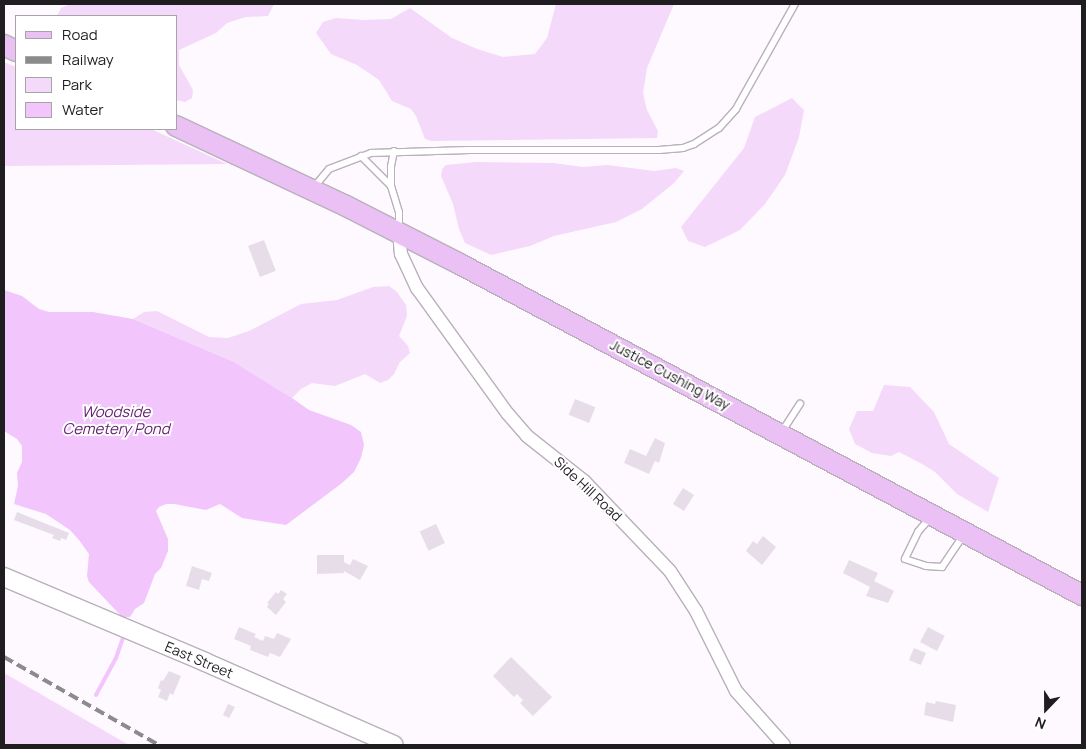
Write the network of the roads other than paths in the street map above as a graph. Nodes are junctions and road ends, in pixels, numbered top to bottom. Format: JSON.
{"nodes":[{"id":1,"x":795,"y":4,"type":"edge"},
{"id":2,"x":178,"y":127,"type":"edge"},
{"id":3,"x":394,"y":151,"type":"junction"},
{"id":4,"x":361,"y":156,"type":"junction"},
{"id":5,"x":391,"y":186,"type":"junction"},
{"id":6,"x":313,"y":190,"type":"junction"},
{"id":7,"x":399,"y":232,"type":"junction"},
{"id":8,"x":800,"y":404,"type":"dead end"},
{"id":9,"x":781,"y":434,"type":"junction"},
{"id":10,"x":933,"y":515,"type":"junction"},
{"id":11,"x":965,"y":532,"type":"junction"},
{"id":12,"x":4,"y":577,"type":"edge"},
{"id":13,"x":1082,"y":596,"type":"edge"},
{"id":14,"x":394,"y":745,"type":"edge"},
{"id":15,"x":784,"y":745,"type":"edge"}],
"edges":[{"from":1,"to":3,"type":"lane"},
{"from":2,"to":6,"type":"main road","name":"Justice Cushing Way"},
{"from":3,"to":4,"type":"lane"},
{"from":3,"to":5,"type":"lane"},
{"from":4,"to":5,"type":"lane"},
{"from":4,"to":6,"type":"lane"},
{"from":5,"to":7,"type":"lane"},
{"from":6,"to":7,"type":"main road","name":"Justice Cushing Way"},
{"from":7,"to":9,"type":"main road","name":"Justice Cushing Way"},
{"from":7,"to":15,"type":"street","name":"Side Hill Road"},
{"from":8,"to":9,"type":"lane"},
{"from":9,"to":10,"type":"main road","name":"Justice Cushing Way"},
{"from":10,"to":11,"type":"main road","name":"Justice Cushing Way"},
{"from":10,"to":11,"type":"lane"},
{"from":11,"to":13,"type":"main road","name":"Justice Cushing Way"},
{"from":12,"to":14,"type":"main road","name":"East Street"}]}
